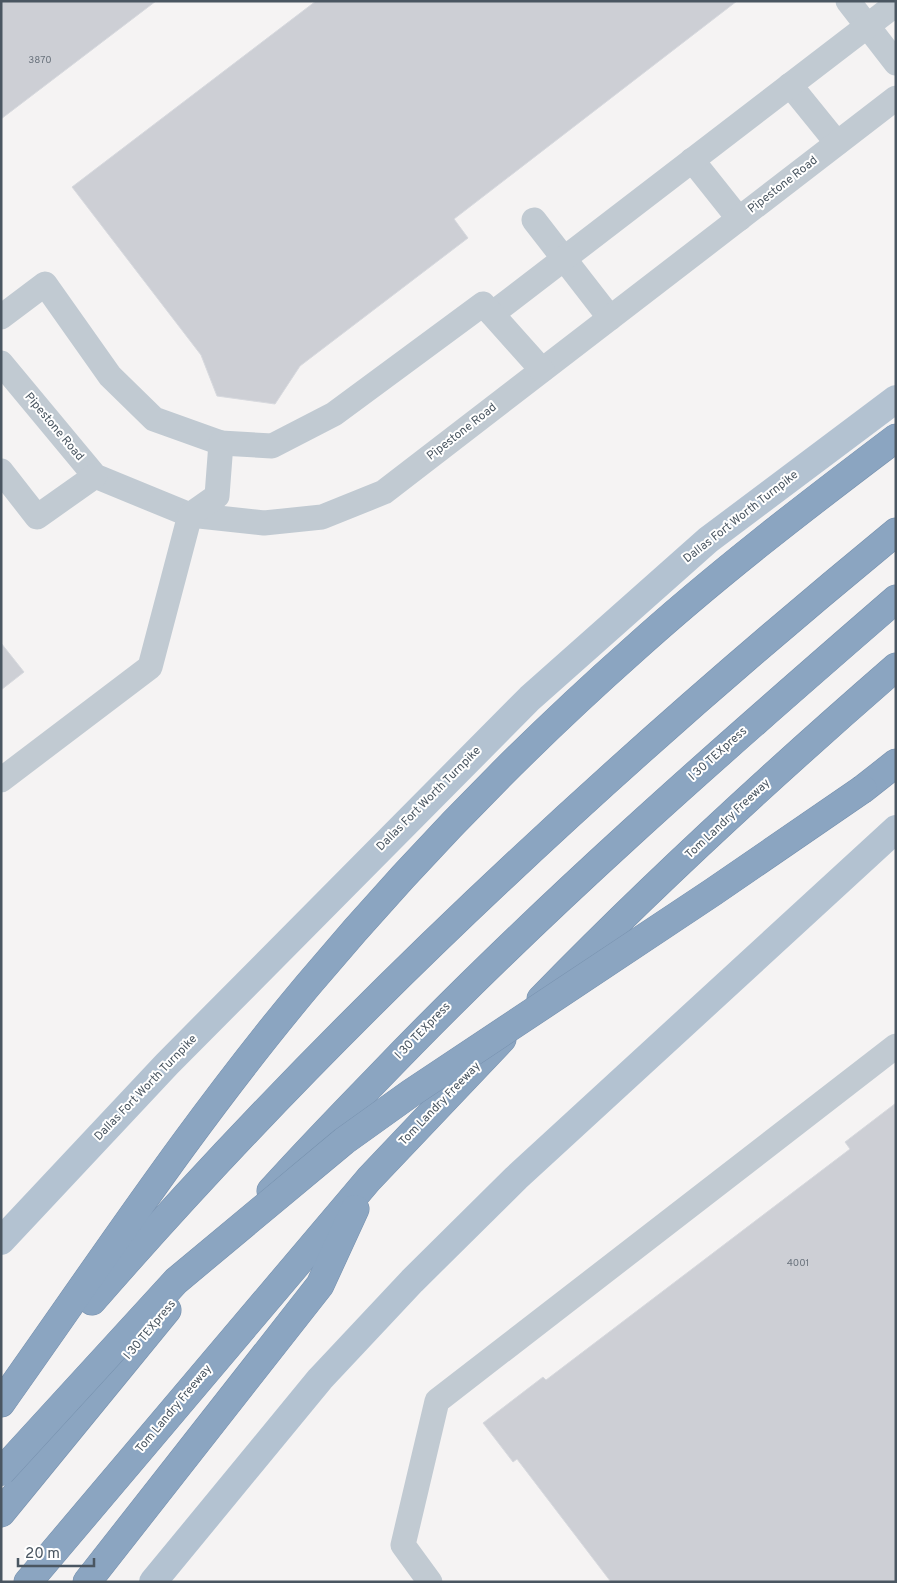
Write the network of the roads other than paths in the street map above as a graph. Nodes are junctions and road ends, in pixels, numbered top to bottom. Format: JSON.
{"nodes":[{"id":1,"x":848,"y":1,"type":"edge"},
{"id":2,"x":896,"y":4,"type":"edge"},
{"id":3,"x":868,"y":26,"type":"junction"},
{"id":4,"x":896,"y":63,"type":"edge"},
{"id":5,"x":790,"y":85,"type":"junction"},
{"id":6,"x":896,"y":98,"type":"edge"},
{"id":7,"x":837,"y":143,"type":"junction"},
{"id":8,"x":692,"y":160,"type":"junction"},
{"id":9,"x":739,"y":219,"type":"junction"},
{"id":10,"x":534,"y":220,"type":"dead end"},
{"id":11,"x":564,"y":258,"type":"junction"},
{"id":12,"x":492,"y":314,"type":"junction"},
{"id":13,"x":1,"y":317,"type":"edge"},
{"id":14,"x":610,"y":318,"type":"junction"},
{"id":15,"x":1,"y":363,"type":"edge"},
{"id":16,"x":542,"y":370,"type":"junction"},
{"id":17,"x":896,"y":399,"type":"edge"},
{"id":18,"x":896,"y":438,"type":"edge"},
{"id":19,"x":221,"y":443,"type":"junction"},
{"id":20,"x":1,"y":471,"type":"edge"},
{"id":21,"x":95,"y":476,"type":"junction"},
{"id":22,"x":190,"y":516,"type":"junction"},
{"id":23,"x":896,"y":532,"type":"edge"},
{"id":24,"x":896,"y":599,"type":"edge"},
{"id":25,"x":896,"y":667,"type":"edge"},
{"id":26,"x":896,"y":763,"type":"edge"},
{"id":27,"x":1,"y":780,"type":"edge"},
{"id":28,"x":896,"y":829,"type":"edge"},
{"id":29,"x":896,"y":1046,"type":"edge"},
{"id":30,"x":369,"y":1179,"type":"junction"},
{"id":31,"x":1,"y":1241,"type":"edge"},
{"id":32,"x":1,"y":1404,"type":"edge"},
{"id":33,"x":1,"y":1472,"type":"edge"},
{"id":34,"x":1,"y":1513,"type":"edge"},
{"id":35,"x":28,"y":1582,"type":"edge"},
{"id":36,"x":87,"y":1582,"type":"edge"},
{"id":37,"x":153,"y":1582,"type":"edge"},
{"id":38,"x":430,"y":1582,"type":"edge"}],
"edges":[{"from":1,"to":3,"type":"street"},
{"from":2,"to":3,"type":"street"},
{"from":3,"to":4,"type":"street"},
{"from":3,"to":5,"type":"street"},
{"from":5,"to":7,"type":"street"},
{"from":5,"to":8,"type":"street"},
{"from":6,"to":7,"type":"street","name":"Pipestone Road"},
{"from":7,"to":9,"type":"street","name":"Pipestone Road"},
{"from":8,"to":9,"type":"street"},
{"from":8,"to":11,"type":"street"},
{"from":9,"to":14,"type":"street","name":"Pipestone Road"},
{"from":10,"to":11,"type":"street"},
{"from":11,"to":12,"type":"street"},
{"from":11,"to":14,"type":"street"},
{"from":12,"to":16,"type":"street"},
{"from":12,"to":19,"type":"street"},
{"from":13,"to":19,"type":"street"},
{"from":14,"to":16,"type":"street","name":"Pipestone Road"},
{"from":15,"to":21,"type":"street","name":"Pipestone Road"},
{"from":16,"to":22,"type":"street","name":"Pipestone Road"},
{"from":17,"to":31,"type":"main road","name":"Dallas Fort Worth Turnpike"},
{"from":18,"to":32,"type":"highway"},
{"from":19,"to":22,"type":"street"},
{"from":20,"to":21,"type":"street"},
{"from":21,"to":22,"type":"street","name":"Pipestone Road"},
{"from":22,"to":27,"type":"street"},
{"from":23,"to":32,"type":"highway"},
{"from":24,"to":34,"type":"highway","name":"I 30 TEXpress"},
{"from":25,"to":30,"type":"highway","name":"Tom Landry Freeway"},
{"from":26,"to":33,"type":"highway","bridge":true},
{"from":28,"to":37,"type":"main road"},
{"from":29,"to":38,"type":"street"},
{"from":30,"to":35,"type":"highway","name":"Tom Landry Freeway"},
{"from":30,"to":36,"type":"highway"}]}
